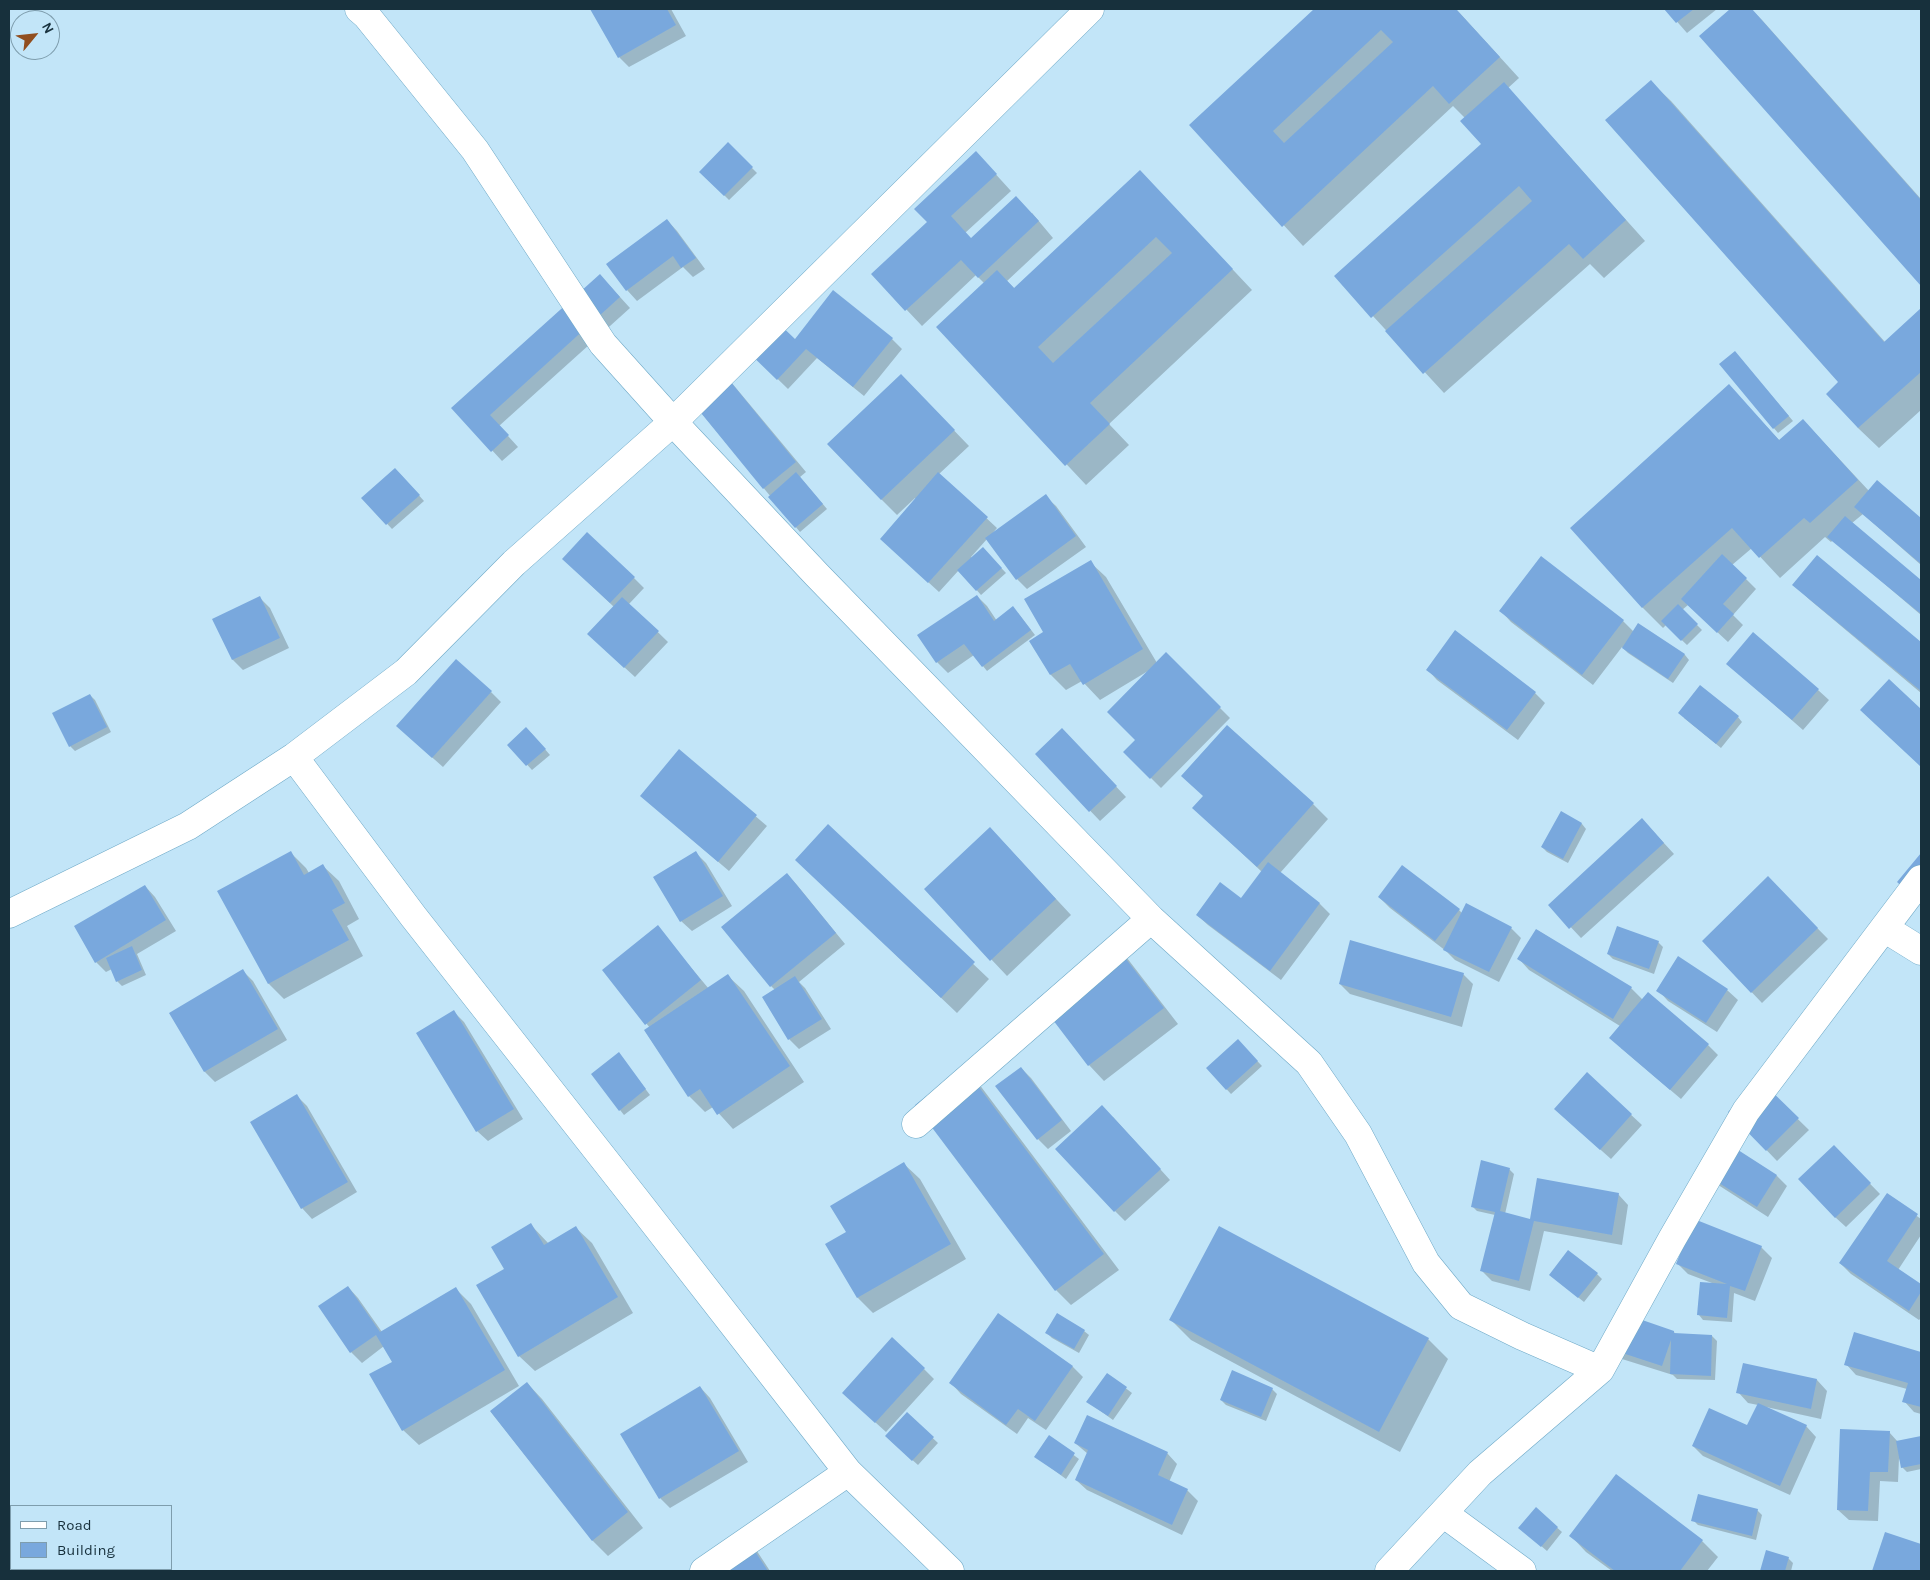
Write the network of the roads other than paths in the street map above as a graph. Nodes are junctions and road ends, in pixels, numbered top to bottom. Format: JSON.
{"nodes":[{"id":1,"x":359,"y":9,"type":"edge"},
{"id":2,"x":1090,"y":9,"type":"edge"},
{"id":3,"x":673,"y":422,"type":"junction"},
{"id":4,"x":294,"y":757,"type":"junction"},
{"id":5,"x":1921,"y":879,"type":"edge"},
{"id":6,"x":9,"y":914,"type":"edge"},
{"id":7,"x":1151,"y":918,"type":"junction"},
{"id":8,"x":1884,"y":928,"type":"junction"},
{"id":9,"x":1921,"y":951,"type":"edge"},
{"id":10,"x":916,"y":1124,"type":"dead end"},
{"id":11,"x":1600,"y":1370,"type":"junction"},
{"id":12,"x":848,"y":1472,"type":"junction"},
{"id":13,"x":1443,"y":1514,"type":"junction"},
{"id":14,"x":704,"y":1571,"type":"edge"},
{"id":15,"x":950,"y":1571,"type":"edge"},
{"id":16,"x":1389,"y":1571,"type":"edge"},
{"id":17,"x":1522,"y":1571,"type":"edge"}],
"edges":[{"from":1,"to":3,"type":"street"},
{"from":2,"to":3,"type":"street"},
{"from":3,"to":4,"type":"street"},
{"from":3,"to":7,"type":"street"},
{"from":4,"to":6,"type":"street"},
{"from":4,"to":12,"type":"street"},
{"from":5,"to":8,"type":"street"},
{"from":7,"to":10,"type":"street"},
{"from":7,"to":11,"type":"street"},
{"from":8,"to":9,"type":"street"},
{"from":8,"to":11,"type":"street"},
{"from":11,"to":13,"type":"street"},
{"from":12,"to":14,"type":"street"},
{"from":12,"to":15,"type":"street"},
{"from":13,"to":16,"type":"street"},
{"from":13,"to":17,"type":"street"}]}
